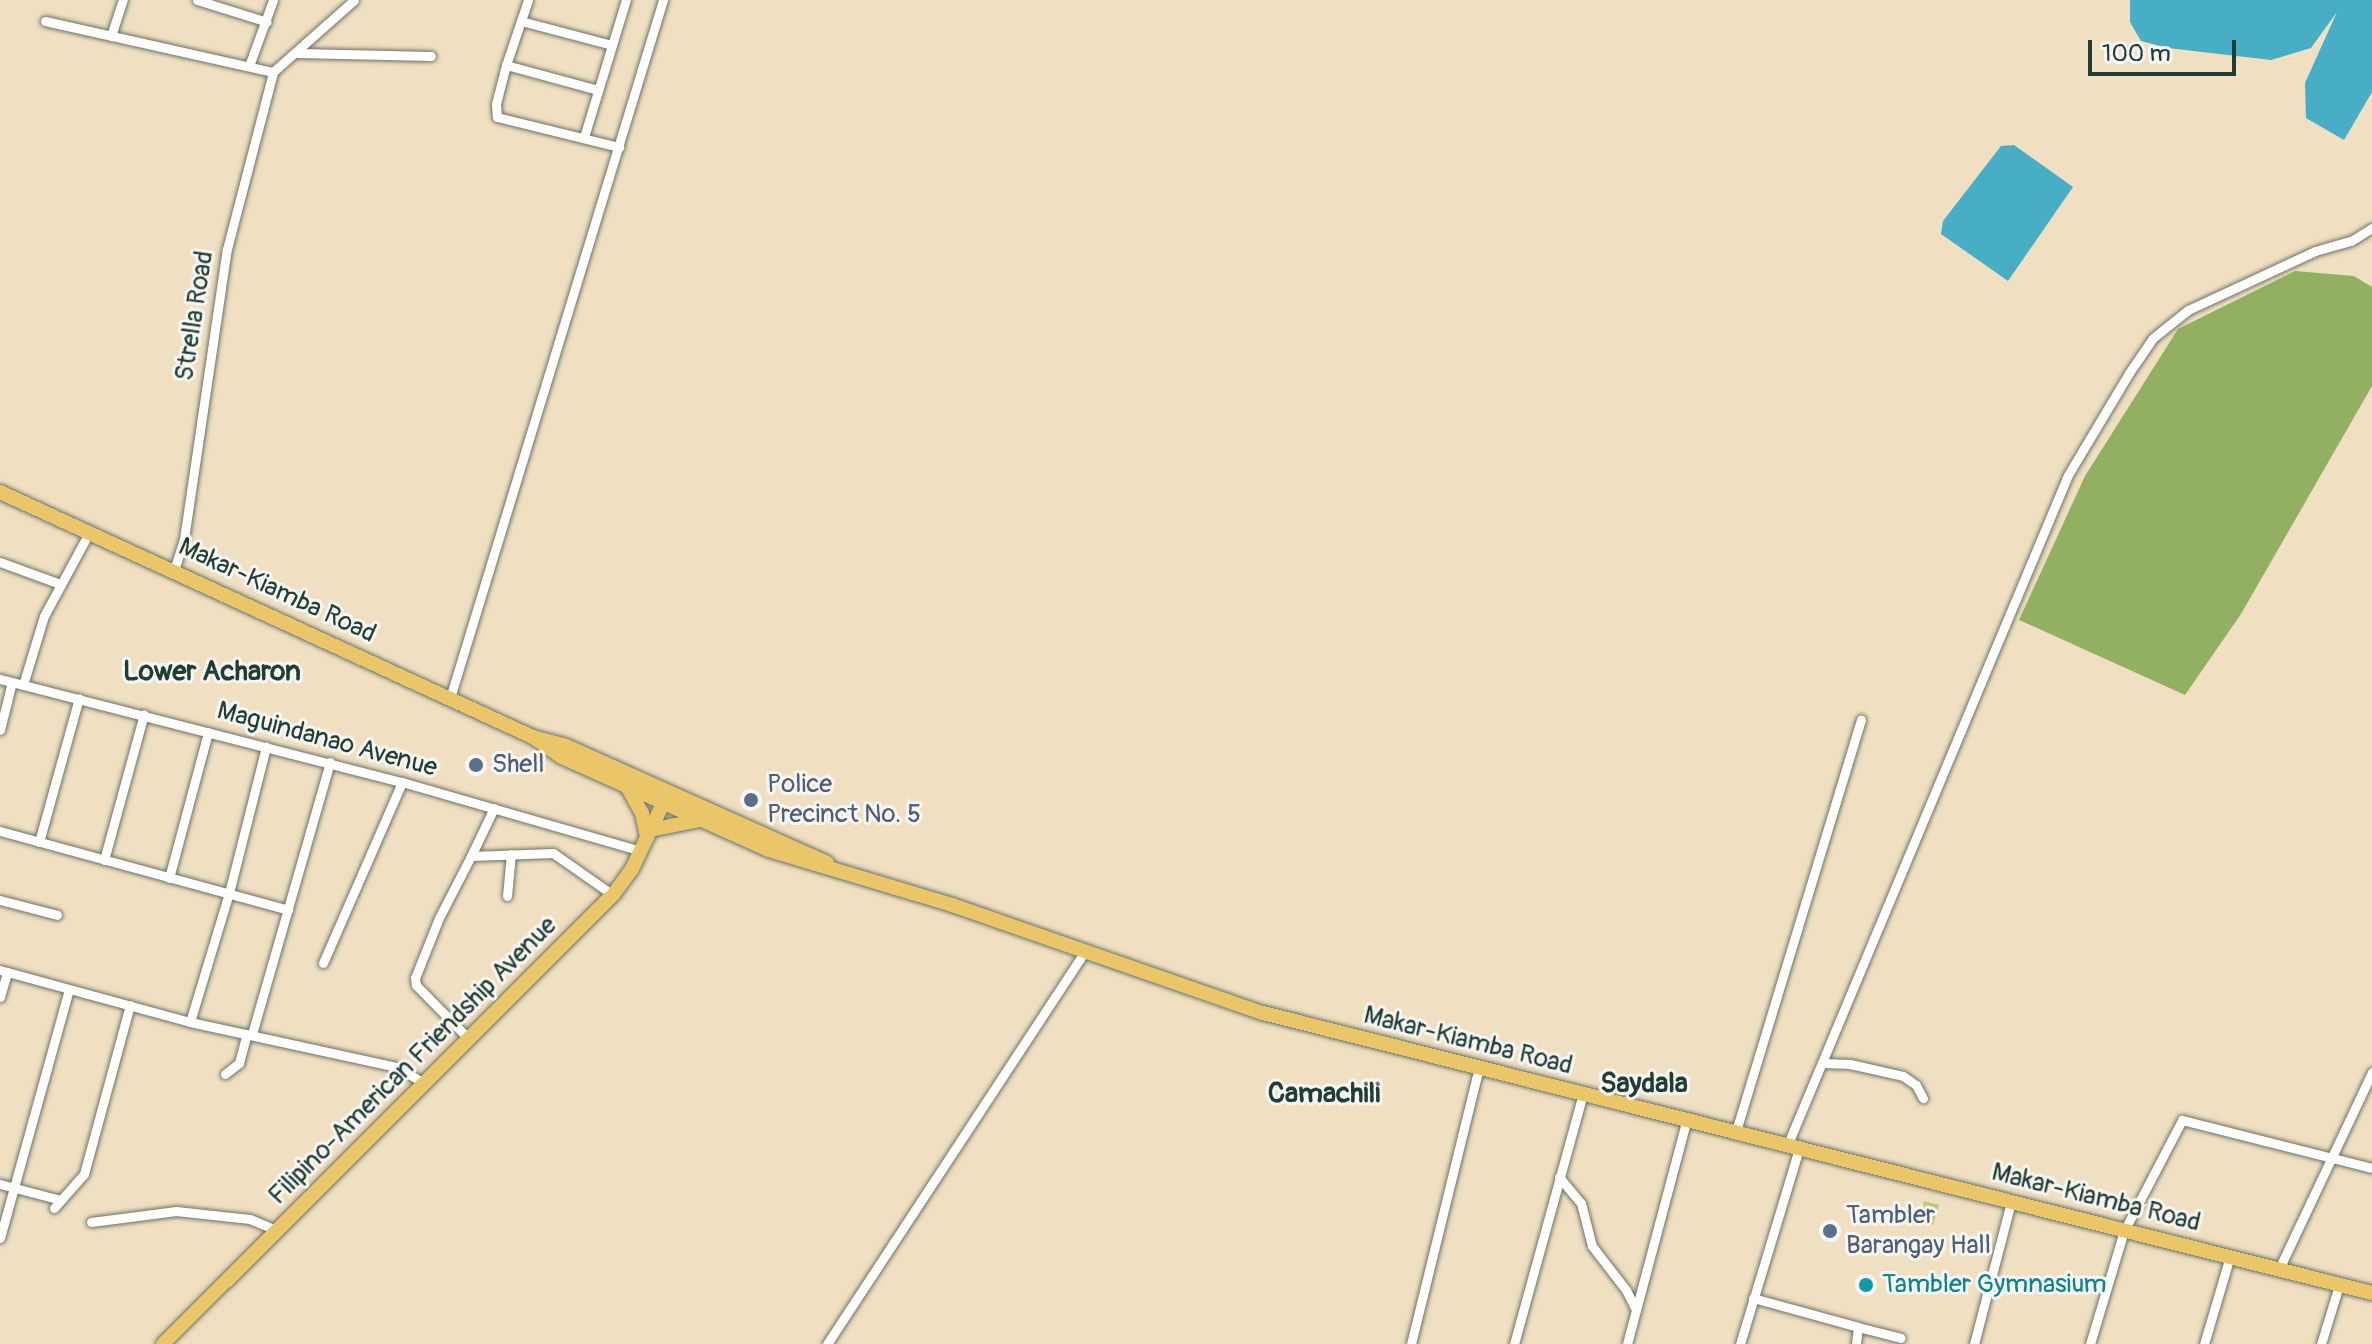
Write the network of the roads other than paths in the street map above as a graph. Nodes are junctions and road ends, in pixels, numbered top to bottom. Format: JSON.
{"nodes":[{"id":1,"x":123,"y":0,"type":"edge"},
{"id":2,"x":197,"y":0,"type":"edge"},
{"id":3,"x":273,"y":0,"type":"edge"},
{"id":4,"x":354,"y":0,"type":"edge"},
{"id":5,"x":528,"y":0,"type":"edge"},
{"id":6,"x":626,"y":0,"type":"edge"},
{"id":7,"x":663,"y":0,"type":"edge"},
{"id":8,"x":45,"y":21,"type":"dead end"},
{"id":9,"x":521,"y":21,"type":"junction"},
{"id":10,"x":267,"y":22,"type":"junction"},
{"id":11,"x":111,"y":36,"type":"junction"},
{"id":12,"x":612,"y":45,"type":"junction"},
{"id":13,"x":298,"y":53,"type":"junction"},
{"id":14,"x":431,"y":56,"type":"dead end"},
{"id":15,"x":506,"y":65,"type":"junction"},
{"id":16,"x":249,"y":66,"type":"junction"},
{"id":17,"x":273,"y":72,"type":"junction"},
{"id":18,"x":598,"y":90,"type":"junction"},
{"id":19,"x":584,"y":137,"type":"junction"},
{"id":20,"x":619,"y":147,"type":"junction"},
{"id":21,"x":2372,"y":228,"type":"edge"},
{"id":22,"x":0,"y":492,"type":"edge"},
{"id":23,"x":90,"y":531,"type":"junction"},
{"id":24,"x":0,"y":562,"type":"edge"},
{"id":25,"x":174,"y":570,"type":"junction"},
{"id":26,"x":60,"y":584,"type":"junction"},
{"id":27,"x":0,"y":679,"type":"edge"},
{"id":28,"x":17,"y":684,"type":"junction"},
{"id":29,"x":79,"y":698,"type":"junction"},
{"id":30,"x":450,"y":698,"type":"junction"},
{"id":31,"x":144,"y":714,"type":"junction"},
{"id":32,"x":1861,"y":720,"type":"dead end"},
{"id":33,"x":0,"y":730,"type":"edge"},
{"id":34,"x":208,"y":732,"type":"junction"},
{"id":35,"x":533,"y":737,"type":"junction"},
{"id":36,"x":266,"y":747,"type":"junction"},
{"id":37,"x":330,"y":762,"type":"junction"},
{"id":38,"x":402,"y":782,"type":"junction"},
{"id":39,"x":628,"y":787,"type":"junction"},
{"id":40,"x":666,"y":797,"type":"junction"},
{"id":41,"x":494,"y":808,"type":"junction"},
{"id":42,"x":700,"y":820,"type":"junction"},
{"id":43,"x":0,"y":831,"type":"edge"},
{"id":44,"x":649,"y":834,"type":"junction"},
{"id":45,"x":39,"y":842,"type":"junction"},
{"id":46,"x":641,"y":851,"type":"junction"},
{"id":47,"x":511,"y":854,"type":"junction"},
{"id":48,"x":471,"y":856,"type":"junction"},
{"id":49,"x":104,"y":860,"type":"junction"},
{"id":50,"x":842,"y":871,"type":"junction"},
{"id":51,"x":169,"y":878,"type":"junction"},
{"id":52,"x":229,"y":893,"type":"junction"},
{"id":53,"x":613,"y":895,"type":"junction"},
{"id":54,"x":507,"y":896,"type":"dead end"},
{"id":55,"x":0,"y":900,"type":"edge"},
{"id":56,"x":288,"y":910,"type":"junction"},
{"id":57,"x":57,"y":915,"type":"dead end"},
{"id":58,"x":1084,"y":953,"type":"junction"},
{"id":59,"x":323,"y":963,"type":"dead end"},
{"id":60,"x":3,"y":971,"type":"edge"},
{"id":61,"x":69,"y":989,"type":"junction"},
{"id":62,"x":0,"y":997,"type":"edge"},
{"id":63,"x":130,"y":1005,"type":"junction"},
{"id":64,"x":190,"y":1022,"type":"junction"},
{"id":65,"x":250,"y":1034,"type":"junction"},
{"id":66,"x":469,"y":1039,"type":"junction"},
{"id":67,"x":1823,"y":1063,"type":"junction"},
{"id":68,"x":1479,"y":1068,"type":"junction"},
{"id":69,"x":2372,"y":1072,"type":"edge"},
{"id":70,"x":225,"y":1074,"type":"dead end"},
{"id":71,"x":424,"y":1083,"type":"junction"},
{"id":72,"x":1583,"y":1094,"type":"junction"},
{"id":73,"x":1923,"y":1098,"type":"dead end"},
{"id":74,"x":1687,"y":1119,"type":"junction"},
{"id":75,"x":1736,"y":1131,"type":"junction"},
{"id":76,"x":1793,"y":1147,"type":"junction"},
{"id":77,"x":2330,"y":1156,"type":"junction"},
{"id":78,"x":2372,"y":1168,"type":"edge"},
{"id":79,"x":1559,"y":1177,"type":"junction"},
{"id":80,"x":0,"y":1184,"type":"edge"},
{"id":81,"x":15,"y":1188,"type":"junction"},
{"id":82,"x":2011,"y":1202,"type":"junction"},
{"id":83,"x":91,"y":1222,"type":"dead end"},
{"id":84,"x":276,"y":1230,"type":"junction"},
{"id":85,"x":2124,"y":1231,"type":"junction"},
{"id":86,"x":0,"y":1238,"type":"edge"},
{"id":87,"x":2230,"y":1256,"type":"junction"},
{"id":88,"x":2279,"y":1269,"type":"junction"},
{"id":89,"x":2339,"y":1285,"type":"junction"},
{"id":90,"x":2372,"y":1293,"type":"edge"},
{"id":91,"x":1753,"y":1298,"type":"junction"},
{"id":92,"x":1636,"y":1310,"type":"junction"},
{"id":93,"x":1858,"y":1327,"type":"junction"},
{"id":94,"x":1901,"y":1338,"type":"dead end"},
{"id":95,"x":163,"y":1344,"type":"edge"},
{"id":96,"x":827,"y":1344,"type":"edge"},
{"id":97,"x":1411,"y":1344,"type":"edge"},
{"id":98,"x":1514,"y":1344,"type":"edge"},
{"id":99,"x":1627,"y":1344,"type":"edge"},
{"id":100,"x":1740,"y":1344,"type":"edge"},
{"id":101,"x":1856,"y":1344,"type":"edge"},
{"id":102,"x":1974,"y":1344,"type":"edge"},
{"id":103,"x":2090,"y":1344,"type":"edge"},
{"id":104,"x":2204,"y":1344,"type":"edge"},
{"id":105,"x":2321,"y":1344,"type":"edge"}],
"edges":[{"from":1,"to":11,"type":"street"},
{"from":2,"to":10,"type":"street"},
{"from":3,"to":10,"type":"street"},
{"from":4,"to":13,"type":"street"},
{"from":5,"to":9,"type":"street"},
{"from":6,"to":12,"type":"street"},
{"from":7,"to":20,"type":"street"},
{"from":8,"to":11,"type":"street"},
{"from":9,"to":12,"type":"street"},
{"from":9,"to":15,"type":"street"},
{"from":10,"to":16,"type":"street"},
{"from":11,"to":16,"type":"street"},
{"from":12,"to":18,"type":"street"},
{"from":13,"to":14,"type":"street"},
{"from":13,"to":17,"type":"street"},
{"from":15,"to":18,"type":"street"},
{"from":15,"to":19,"type":"street"},
{"from":16,"to":17,"type":"street"},
{"from":17,"to":25,"type":"street","name":"Strella Road"},
{"from":18,"to":19,"type":"street"},
{"from":19,"to":20,"type":"street"},
{"from":20,"to":30,"type":"street"},
{"from":21,"to":67,"type":"street"},
{"from":22,"to":23,"type":"main road","name":"Makar-Kiamba Road"},
{"from":23,"to":25,"type":"main road","name":"Makar-Kiamba Road"},
{"from":23,"to":26,"type":"street"},
{"from":24,"to":26,"type":"street"},
{"from":25,"to":30,"type":"main road","name":"Makar-Kiamba Road"},
{"from":26,"to":28,"type":"street"},
{"from":27,"to":28,"type":"street","name":"Maguindanao Avenue"},
{"from":28,"to":29,"type":"street","name":"Maguindanao Avenue"},
{"from":28,"to":33,"type":"street"},
{"from":29,"to":31,"type":"street","name":"Maguindanao Avenue"},
{"from":29,"to":45,"type":"street"},
{"from":30,"to":35,"type":"main road","name":"Makar-Kiamba Road"},
{"from":31,"to":34,"type":"street","name":"Maguindanao Avenue"},
{"from":31,"to":49,"type":"street"},
{"from":32,"to":75,"type":"street"},
{"from":34,"to":36,"type":"street","name":"Maguindanao Avenue"},
{"from":34,"to":51,"type":"street"},
{"from":35,"to":39,"type":"main road","name":"Makar-Kiamba Road"},
{"from":35,"to":40,"type":"main road","name":"Makar-Kiamba Road"},
{"from":36,"to":37,"type":"street","name":"Maguindanao Avenue"},
{"from":36,"to":52,"type":"street"},
{"from":37,"to":38,"type":"street","name":"Maguindanao Avenue"},
{"from":37,"to":56,"type":"street"},
{"from":38,"to":41,"type":"street","name":"Maguindanao Avenue"},
{"from":38,"to":59,"type":"street"},
{"from":39,"to":40,"type":"main road","name":"Makar-Kiamba Road"},
{"from":39,"to":44,"type":"main road"},
{"from":40,"to":42,"type":"main road","name":"Makar-Kiamba Road"},
{"from":40,"to":44,"type":"main road","name":"Filipino-American Friendship Avenue"},
{"from":40,"to":50,"type":"main road","name":"Makar-Kiamba Road"},
{"from":41,"to":46,"type":"street","name":"Maguindanao Avenue"},
{"from":41,"to":48,"type":"street"},
{"from":42,"to":44,"type":"main road"},
{"from":42,"to":50,"type":"main road","name":"Makar-Kiamba Road"},
{"from":43,"to":45,"type":"street"},
{"from":44,"to":46,"type":"main road","name":"Filipino-American Friendship Avenue"},
{"from":45,"to":49,"type":"street"},
{"from":46,"to":53,"type":"main road","name":"Filipino-American Friendship Avenue"},
{"from":47,"to":48,"type":"street"},
{"from":47,"to":53,"type":"street"},
{"from":47,"to":54,"type":"street"},
{"from":48,"to":66,"type":"street"},
{"from":49,"to":51,"type":"street"},
{"from":50,"to":58,"type":"main road","name":"Makar-Kiamba Road"},
{"from":51,"to":52,"type":"street"},
{"from":52,"to":56,"type":"street"},
{"from":52,"to":64,"type":"street"},
{"from":53,"to":66,"type":"main road","name":"Filipino-American Friendship Avenue"},
{"from":55,"to":57,"type":"street"},
{"from":56,"to":65,"type":"street"},
{"from":58,"to":68,"type":"main road","name":"Makar-Kiamba Road"},
{"from":58,"to":96,"type":"street"},
{"from":60,"to":61,"type":"street"},
{"from":60,"to":62,"type":"street"},
{"from":61,"to":63,"type":"street"},
{"from":61,"to":81,"type":"street"},
{"from":63,"to":64,"type":"street"},
{"from":63,"to":81,"type":"street"},
{"from":64,"to":65,"type":"street"},
{"from":65,"to":70,"type":"street"},
{"from":65,"to":71,"type":"street"},
{"from":66,"to":71,"type":"main road","name":"Filipino-American Friendship Avenue"},
{"from":67,"to":73,"type":"street"},
{"from":67,"to":76,"type":"street"},
{"from":68,"to":72,"type":"main road","name":"Makar-Kiamba Road"},
{"from":68,"to":97,"type":"street"},
{"from":69,"to":77,"type":"street"},
{"from":71,"to":84,"type":"main road","name":"Filipino-American Friendship Avenue"},
{"from":72,"to":74,"type":"main road","name":"Makar-Kiamba Road"},
{"from":72,"to":79,"type":"street"},
{"from":74,"to":75,"type":"main road","name":"Makar-Kiamba Road"},
{"from":74,"to":92,"type":"street"},
{"from":75,"to":76,"type":"main road","name":"Makar-Kiamba Road"},
{"from":76,"to":82,"type":"main road","name":"Makar-Kiamba Road"},
{"from":76,"to":91,"type":"street"},
{"from":77,"to":78,"type":"street"},
{"from":77,"to":85,"type":"street"},
{"from":77,"to":88,"type":"street"},
{"from":79,"to":92,"type":"street"},
{"from":79,"to":98,"type":"street"},
{"from":80,"to":81,"type":"street"},
{"from":81,"to":86,"type":"street"},
{"from":82,"to":85,"type":"main road","name":"Makar-Kiamba Road"},
{"from":82,"to":102,"type":"street"},
{"from":83,"to":84,"type":"street"},
{"from":84,"to":95,"type":"main road","name":"Filipino-American Friendship Avenue"},
{"from":85,"to":87,"type":"main road","name":"Makar-Kiamba Road"},
{"from":85,"to":103,"type":"street"},
{"from":87,"to":88,"type":"main road","name":"Makar-Kiamba Road"},
{"from":87,"to":104,"type":"street"},
{"from":88,"to":89,"type":"main road","name":"Makar-Kiamba Road"},
{"from":89,"to":90,"type":"main road","name":"Makar-Kiamba Road"},
{"from":89,"to":105,"type":"street"},
{"from":91,"to":93,"type":"street"},
{"from":91,"to":100,"type":"street"},
{"from":92,"to":99,"type":"street"},
{"from":93,"to":94,"type":"street"},
{"from":93,"to":101,"type":"street"}]}
